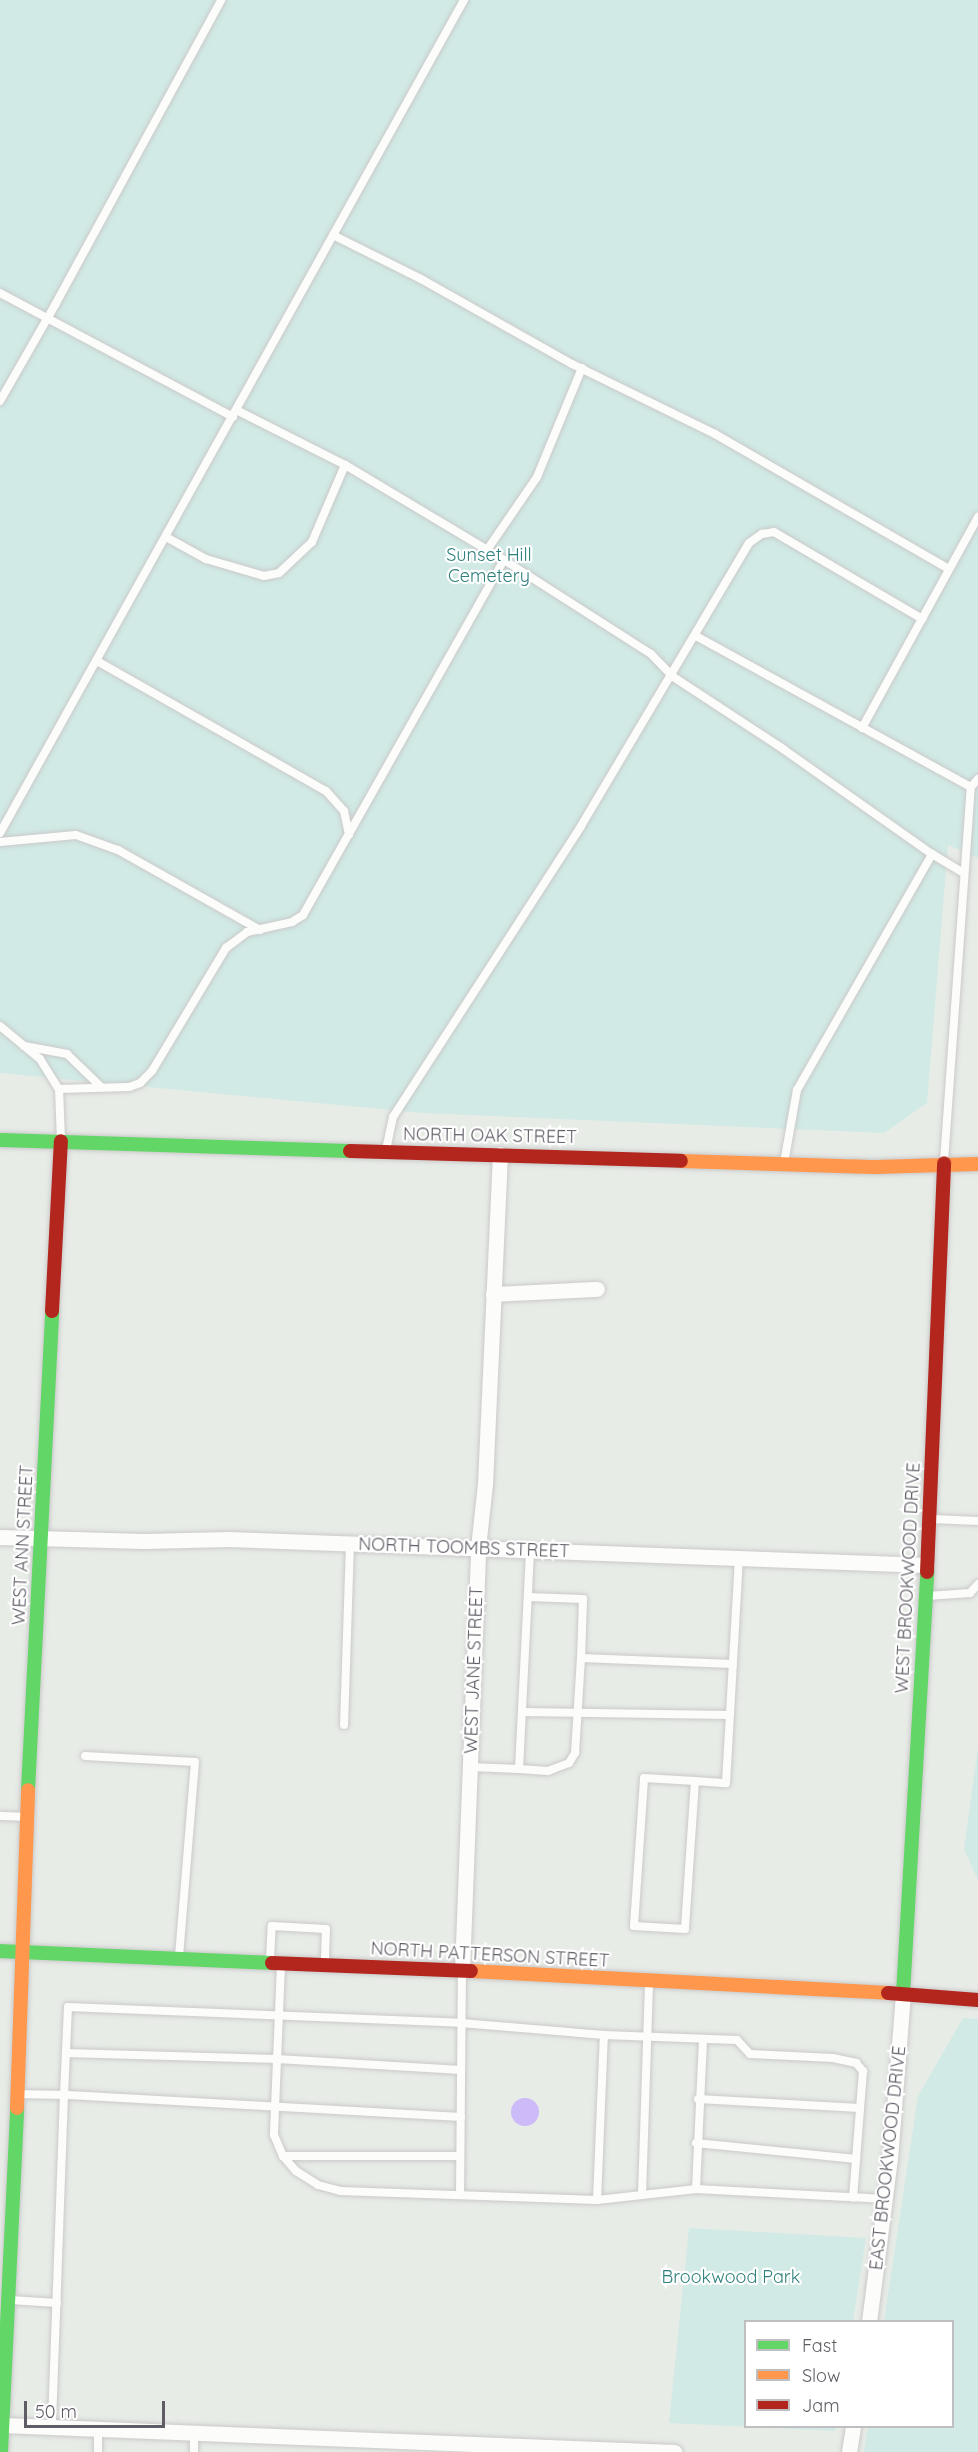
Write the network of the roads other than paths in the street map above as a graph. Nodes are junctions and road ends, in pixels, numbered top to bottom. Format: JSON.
{"nodes":[{"id":1,"x":221,"y":0,"type":"edge"},
{"id":2,"x":464,"y":0,"type":"edge"},
{"id":3,"x":333,"y":235,"type":"junction"},
{"id":4,"x":0,"y":293,"type":"edge"},
{"id":5,"x":48,"y":318,"type":"junction"},
{"id":6,"x":582,"y":368,"type":"junction"},
{"id":7,"x":0,"y":401,"type":"edge"},
{"id":8,"x":235,"y":413,"type":"junction"},
{"id":9,"x":345,"y":465,"type":"junction"},
{"id":10,"x":978,"y":517,"type":"edge"},
{"id":11,"x":166,"y":537,"type":"junction"},
{"id":12,"x":487,"y":550,"type":"junction"},
{"id":13,"x":504,"y":560,"type":"junction"},
{"id":14,"x":949,"y":569,"type":"junction"},
{"id":15,"x":922,"y":619,"type":"junction"},
{"id":16,"x":696,"y":636,"type":"junction"},
{"id":17,"x":97,"y":661,"type":"junction"},
{"id":18,"x":672,"y":676,"type":"junction"},
{"id":19,"x":862,"y":728,"type":"junction"},
{"id":20,"x":978,"y":779,"type":"edge"},
{"id":21,"x":971,"y":787,"type":"junction"},
{"id":22,"x":0,"y":833,"type":"edge"},
{"id":23,"x":349,"y":834,"type":"junction"},
{"id":24,"x":0,"y":842,"type":"edge"},
{"id":25,"x":932,"y":854,"type":"junction"},
{"id":26,"x":964,"y":873,"type":"junction"},
{"id":27,"x":260,"y":930,"type":"junction"},
{"id":28,"x":0,"y":1026,"type":"edge"},
{"id":29,"x":24,"y":1046,"type":"junction"},
{"id":30,"x":101,"y":1087,"type":"junction"},
{"id":31,"x":59,"y":1089,"type":"junction"},
{"id":32,"x":0,"y":1140,"type":"edge"},
{"id":33,"x":61,"y":1141,"type":"junction"},
{"id":34,"x":386,"y":1151,"type":"junction"},
{"id":35,"x":500,"y":1154,"type":"junction"},
{"id":36,"x":784,"y":1163,"type":"junction"},
{"id":37,"x":944,"y":1163,"type":"junction"},
{"id":38,"x":978,"y":1164,"type":"edge"},
{"id":39,"x":597,"y":1289,"type":"dead end"},
{"id":40,"x":493,"y":1294,"type":"junction"},
{"id":41,"x":930,"y":1519,"type":"junction"},
{"id":42,"x":978,"y":1521,"type":"edge"},
{"id":43,"x":0,"y":1537,"type":"edge"},
{"id":44,"x":41,"y":1539,"type":"junction"},
{"id":45,"x":350,"y":1545,"type":"junction"},
{"id":46,"x":478,"y":1548,"type":"junction"},
{"id":47,"x":530,"y":1550,"type":"junction"},
{"id":48,"x":739,"y":1556,"type":"junction"},
{"id":49,"x":927,"y":1565,"type":"junction"},
{"id":50,"x":978,"y":1584,"type":"edge"},
{"id":51,"x":926,"y":1596,"type":"junction"},
{"id":52,"x":528,"y":1597,"type":"junction"},
{"id":53,"x":581,"y":1658,"type":"junction"},
{"id":54,"x":733,"y":1664,"type":"junction"},
{"id":55,"x":522,"y":1712,"type":"junction"},
{"id":56,"x":578,"y":1713,"type":"junction"},
{"id":57,"x":730,"y":1715,"type":"junction"},
{"id":58,"x":344,"y":1725,"type":"dead end"},
{"id":59,"x":85,"y":1756,"type":"dead end"},
{"id":60,"x":471,"y":1767,"type":"junction"},
{"id":61,"x":519,"y":1769,"type":"junction"},
{"id":62,"x":695,"y":1781,"type":"junction"},
{"id":63,"x":0,"y":1816,"type":"edge"},
{"id":64,"x":27,"y":1817,"type":"junction"},
{"id":65,"x":0,"y":1951,"type":"edge"},
{"id":66,"x":24,"y":1952,"type":"junction"},
{"id":67,"x":179,"y":1960,"type":"junction"},
{"id":68,"x":275,"y":1963,"type":"junction"},
{"id":69,"x":324,"y":1965,"type":"junction"},
{"id":70,"x":462,"y":1971,"type":"junction"},
{"id":71,"x":649,"y":1981,"type":"junction"},
{"id":72,"x":903,"y":1994,"type":"junction"},
{"id":73,"x":978,"y":2000,"type":"edge"},
{"id":74,"x":279,"y":2015,"type":"junction"},
{"id":75,"x":461,"y":2023,"type":"junction"},
{"id":76,"x":604,"y":2035,"type":"junction"},
{"id":77,"x":648,"y":2037,"type":"junction"},
{"id":78,"x":703,"y":2040,"type":"junction"},
{"id":79,"x":66,"y":2053,"type":"junction"},
{"id":80,"x":278,"y":2059,"type":"junction"},
{"id":81,"x":461,"y":2070,"type":"junction"},
{"id":82,"x":17,"y":2094,"type":"junction"},
{"id":83,"x":64,"y":2095,"type":"junction"},
{"id":84,"x":698,"y":2099,"type":"junction"},
{"id":85,"x":276,"y":2105,"type":"junction"},
{"id":86,"x":860,"y":2108,"type":"junction"},
{"id":87,"x":460,"y":2117,"type":"junction"},
{"id":88,"x":696,"y":2143,"type":"junction"},
{"id":89,"x":284,"y":2156,"type":"junction"},
{"id":90,"x":460,"y":2156,"type":"junction"},
{"id":91,"x":856,"y":2159,"type":"junction"},
{"id":92,"x":696,"y":2189,"type":"junction"},
{"id":93,"x":460,"y":2195,"type":"junction"},
{"id":94,"x":642,"y":2195,"type":"junction"},
{"id":95,"x":853,"y":2198,"type":"junction"},
{"id":96,"x":886,"y":2199,"type":"junction"},
{"id":97,"x":597,"y":2200,"type":"junction"},
{"id":98,"x":3,"y":2300,"type":"edge"},
{"id":99,"x":57,"y":2303,"type":"junction"},
{"id":100,"x":869,"y":2320,"type":"edge"},
{"id":101,"x":1,"y":2425,"type":"edge"},
{"id":102,"x":52,"y":2427,"type":"junction"},
{"id":103,"x":98,"y":2428,"type":"junction"},
{"id":104,"x":853,"y":2428,"type":"edge"},
{"id":105,"x":194,"y":2432,"type":"junction"},
{"id":106,"x":436,"y":2447,"type":"edge"},
{"id":107,"x":1,"y":2452,"type":"edge"},
{"id":108,"x":98,"y":2452,"type":"edge"},
{"id":109,"x":194,"y":2452,"type":"edge"},
{"id":110,"x":674,"y":2452,"type":"edge"},
{"id":111,"x":849,"y":2452,"type":"edge"}],
"edges":[{"from":1,"to":5,"type":"lane"},
{"from":2,"to":3,"type":"lane"},
{"from":3,"to":6,"type":"lane"},
{"from":3,"to":8,"type":"lane"},
{"from":4,"to":5,"type":"lane"},
{"from":5,"to":7,"type":"lane"},
{"from":5,"to":8,"type":"lane"},
{"from":6,"to":12,"type":"lane"},
{"from":6,"to":14,"type":"lane"},
{"from":8,"to":9,"type":"lane"},
{"from":8,"to":11,"type":"lane"},
{"from":9,"to":11,"type":"lane"},
{"from":9,"to":12,"type":"lane"},
{"from":10,"to":14,"type":"lane"},
{"from":11,"to":17,"type":"lane"},
{"from":12,"to":13,"type":"lane"},
{"from":13,"to":18,"type":"lane"},
{"from":13,"to":23,"type":"lane"},
{"from":14,"to":15,"type":"lane"},
{"from":15,"to":16,"type":"lane"},
{"from":15,"to":19,"type":"lane"},
{"from":16,"to":18,"type":"lane"},
{"from":16,"to":19,"type":"lane"},
{"from":17,"to":22,"type":"lane"},
{"from":17,"to":23,"type":"lane"},
{"from":18,"to":25,"type":"lane"},
{"from":18,"to":34,"type":"lane"},
{"from":19,"to":21,"type":"lane"},
{"from":20,"to":21,"type":"lane"},
{"from":21,"to":26,"type":"lane"},
{"from":23,"to":27,"type":"lane"},
{"from":24,"to":27,"type":"lane"},
{"from":25,"to":26,"type":"lane"},
{"from":25,"to":36,"type":"lane"},
{"from":26,"to":37,"type":"lane"},
{"from":27,"to":30,"type":"lane"},
{"from":28,"to":29,"type":"lane"},
{"from":29,"to":30,"type":"lane"},
{"from":29,"to":31,"type":"lane"},
{"from":30,"to":31,"type":"lane"},
{"from":31,"to":33,"type":"lane"},
{"from":32,"to":33,"type":"main road","name":"NORTH OAK STREET"},
{"from":33,"to":34,"type":"main road","name":"NORTH OAK STREET"},
{"from":33,"to":44,"type":"main road","name":"WEST ANN STREET"},
{"from":34,"to":35,"type":"main road","name":"NORTH OAK STREET"},
{"from":35,"to":36,"type":"main road","name":"NORTH OAK STREET"},
{"from":35,"to":40,"type":"street","name":"WEST JANE STREET"},
{"from":36,"to":37,"type":"main road","name":"NORTH OAK STREET"},
{"from":37,"to":38,"type":"main road","name":"NORTH OAK STREET"},
{"from":37,"to":41,"type":"main road","name":"WEST BROOKWOOD DRIVE"},
{"from":39,"to":40,"type":"street"},
{"from":40,"to":46,"type":"street","name":"WEST JANE STREET"},
{"from":41,"to":42,"type":"lane"},
{"from":41,"to":49,"type":"main road","name":"WEST BROOKWOOD DRIVE"},
{"from":43,"to":44,"type":"street","name":"NORTH TOOMBS STREET"},
{"from":44,"to":45,"type":"street","name":"NORTH TOOMBS STREET"},
{"from":44,"to":64,"type":"main road","name":"WEST ANN STREET"},
{"from":45,"to":46,"type":"street","name":"NORTH TOOMBS STREET"},
{"from":45,"to":58,"type":"lane"},
{"from":46,"to":47,"type":"street","name":"NORTH TOOMBS STREET"},
{"from":46,"to":60,"type":"street","name":"WEST JANE STREET"},
{"from":47,"to":48,"type":"street","name":"NORTH TOOMBS STREET"},
{"from":47,"to":52,"type":"lane"},
{"from":48,"to":49,"type":"street","name":"NORTH TOOMBS STREET"},
{"from":48,"to":54,"type":"lane"},
{"from":49,"to":51,"type":"main road","name":"WEST BROOKWOOD DRIVE"},
{"from":50,"to":51,"type":"lane"},
{"from":51,"to":72,"type":"main road","name":"WEST BROOKWOOD DRIVE"},
{"from":52,"to":53,"type":"lane"},
{"from":52,"to":55,"type":"lane"},
{"from":53,"to":54,"type":"lane"},
{"from":53,"to":56,"type":"lane"},
{"from":54,"to":57,"type":"lane"},
{"from":55,"to":56,"type":"lane"},
{"from":55,"to":61,"type":"lane"},
{"from":56,"to":57,"type":"lane"},
{"from":56,"to":61,"type":"lane"},
{"from":57,"to":62,"type":"lane"},
{"from":59,"to":67,"type":"lane"},
{"from":60,"to":61,"type":"lane"},
{"from":60,"to":70,"type":"street","name":"WEST JANE STREET"},
{"from":62,"to":62,"type":"lane"},
{"from":63,"to":64,"type":"lane"},
{"from":64,"to":66,"type":"main road","name":"WEST ANN STREET"},
{"from":65,"to":66,"type":"main road","name":"NORTH PATTERSON STREET"},
{"from":66,"to":67,"type":"main road","name":"NORTH PATTERSON STREET"},
{"from":66,"to":82,"type":"main road","name":"WEST ANN STREET"},
{"from":67,"to":68,"type":"main road","name":"NORTH PATTERSON STREET"},
{"from":68,"to":69,"type":"main road","name":"NORTH PATTERSON STREET"},
{"from":68,"to":69,"type":"lane"},
{"from":68,"to":74,"type":"lane"},
{"from":69,"to":70,"type":"main road","name":"NORTH PATTERSON STREET"},
{"from":70,"to":71,"type":"main road","name":"NORTH PATTERSON STREET"},
{"from":70,"to":75,"type":"lane"},
{"from":71,"to":72,"type":"main road","name":"NORTH PATTERSON STREET"},
{"from":71,"to":77,"type":"lane"},
{"from":72,"to":73,"type":"main road","name":"NORTH PATTERSON STREET"},
{"from":72,"to":96,"type":"street","name":"EAST BROOKWOOD DRIVE"},
{"from":74,"to":75,"type":"lane"},
{"from":74,"to":79,"type":"lane"},
{"from":74,"to":80,"type":"lane"},
{"from":75,"to":76,"type":"lane"},
{"from":75,"to":81,"type":"lane"},
{"from":76,"to":77,"type":"lane"},
{"from":76,"to":97,"type":"lane"},
{"from":77,"to":78,"type":"lane"},
{"from":77,"to":94,"type":"lane"},
{"from":78,"to":84,"type":"lane"},
{"from":78,"to":86,"type":"lane"},
{"from":79,"to":80,"type":"lane"},
{"from":79,"to":83,"type":"lane"},
{"from":80,"to":81,"type":"lane"},
{"from":80,"to":85,"type":"lane"},
{"from":81,"to":87,"type":"lane"},
{"from":82,"to":83,"type":"lane"},
{"from":82,"to":98,"type":"main road","name":"WEST ANN STREET"},
{"from":83,"to":85,"type":"lane"},
{"from":83,"to":99,"type":"lane"},
{"from":84,"to":86,"type":"lane"},
{"from":84,"to":88,"type":"lane"},
{"from":85,"to":87,"type":"lane"},
{"from":85,"to":89,"type":"lane"},
{"from":86,"to":91,"type":"lane"},
{"from":87,"to":90,"type":"lane"},
{"from":88,"to":91,"type":"lane"},
{"from":88,"to":92,"type":"lane"},
{"from":89,"to":90,"type":"lane"},
{"from":89,"to":93,"type":"lane"},
{"from":90,"to":93,"type":"lane"},
{"from":91,"to":95,"type":"lane"},
{"from":92,"to":94,"type":"lane"},
{"from":92,"to":95,"type":"lane"},
{"from":93,"to":97,"type":"lane"},
{"from":94,"to":97,"type":"lane"},
{"from":95,"to":96,"type":"lane"},
{"from":96,"to":100,"type":"street","name":"EAST BROOKWOOD DRIVE"},
{"from":98,"to":99,"type":"lane"},
{"from":98,"to":101,"type":"main road","name":"WEST ANN STREET"},
{"from":99,"to":102,"type":"lane"},
{"from":101,"to":102,"type":"street"},
{"from":101,"to":107,"type":"main road","name":"WEST ANN STREET"},
{"from":102,"to":103,"type":"street"},
{"from":103,"to":105,"type":"street"},
{"from":103,"to":108,"type":"lane"},
{"from":104,"to":111,"type":"street"},
{"from":105,"to":106,"type":"street"},
{"from":105,"to":109,"type":"lane"},
{"from":106,"to":110,"type":"street"}]}
